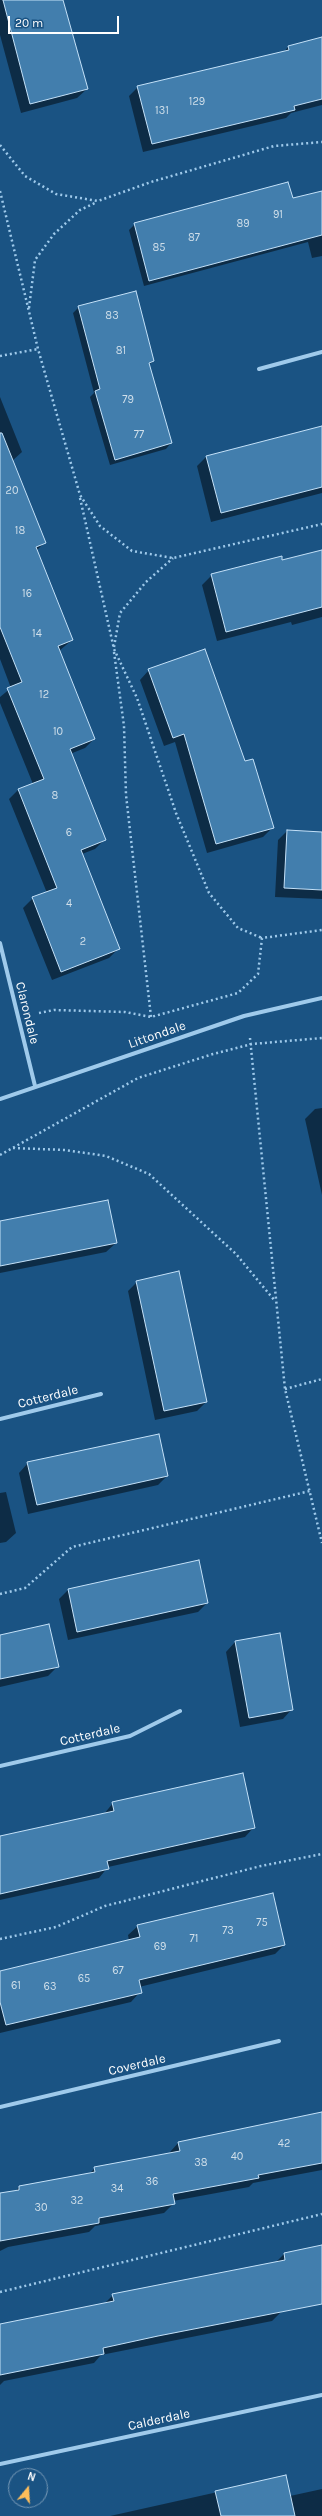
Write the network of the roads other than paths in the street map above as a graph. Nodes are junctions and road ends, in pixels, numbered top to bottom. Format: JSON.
{"nodes":[{"id":1,"x":322,"y":352,"type":"edge"},
{"id":2,"x":259,"y":369,"type":"dead end"},
{"id":3,"x":0,"y":943,"type":"edge"},
{"id":4,"x":322,"y":998,"type":"edge"},
{"id":5,"x":35,"y":1086,"type":"junction"},
{"id":6,"x":0,"y":1099,"type":"edge"},
{"id":7,"x":101,"y":1394,"type":"dead end"},
{"id":8,"x":0,"y":1419,"type":"edge"},
{"id":9,"x":180,"y":1711,"type":"dead end"},
{"id":10,"x":0,"y":1766,"type":"edge"},
{"id":11,"x":279,"y":2041,"type":"dead end"},
{"id":12,"x":0,"y":2107,"type":"edge"},
{"id":13,"x":322,"y":2395,"type":"edge"},
{"id":14,"x":0,"y":2464,"type":"edge"}],
"edges":[{"from":1,"to":2,"type":"street"},
{"from":3,"to":5,"type":"street","name":"Clarondale"},
{"from":4,"to":5,"type":"street","name":"Littondale"},
{"from":5,"to":6,"type":"street","name":"Littondale"},
{"from":7,"to":8,"type":"street","name":"Cotterdale"},
{"from":9,"to":10,"type":"street","name":"Cotterdale"},
{"from":11,"to":12,"type":"street","name":"Coverdale"},
{"from":13,"to":14,"type":"street","name":"Calderdale"}]}
